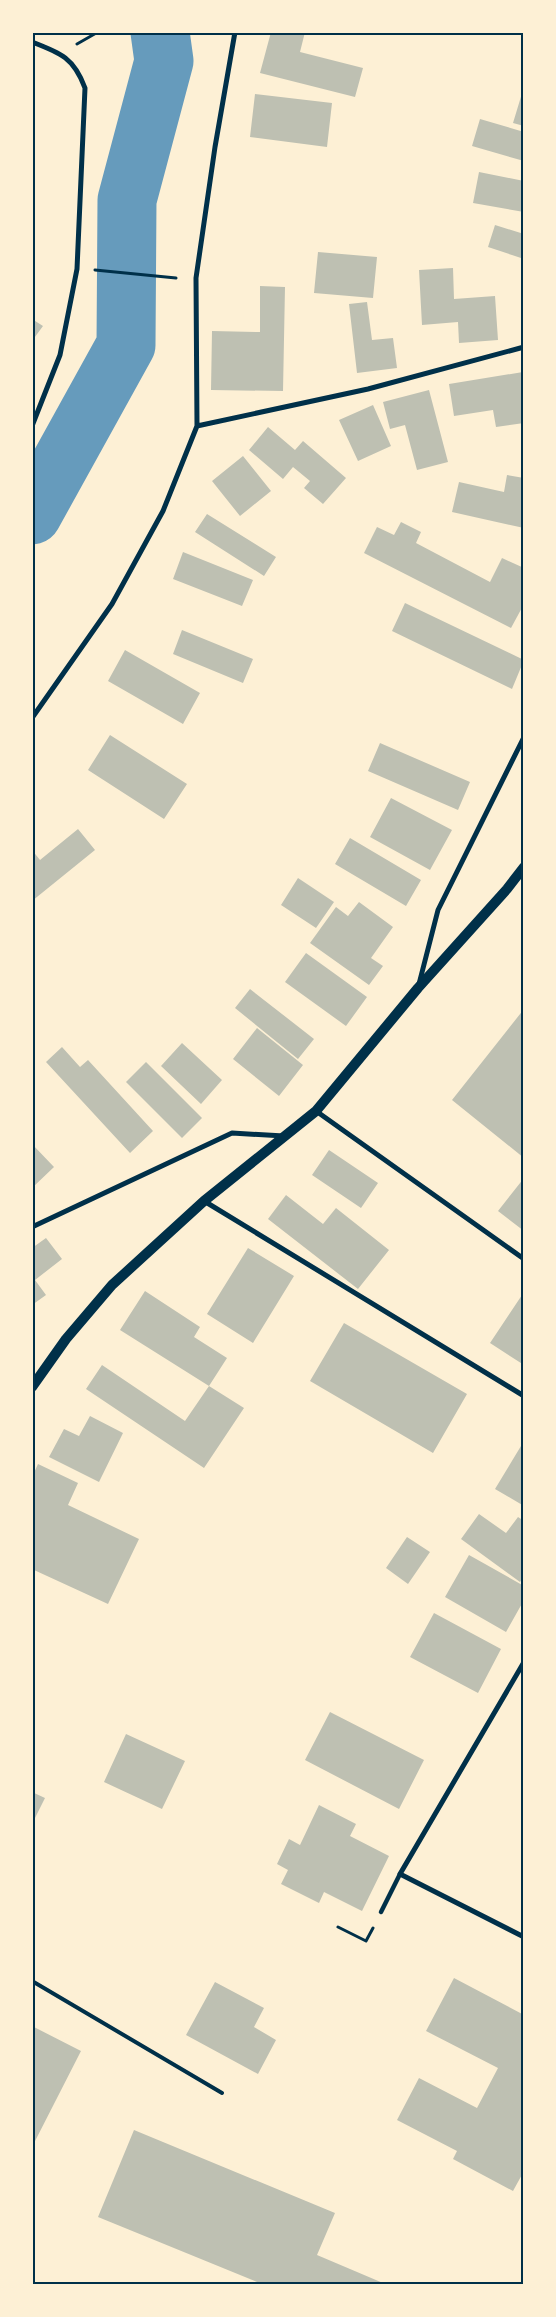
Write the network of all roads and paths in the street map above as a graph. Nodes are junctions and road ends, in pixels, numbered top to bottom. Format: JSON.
{"nodes":[{"id":1,"x":235,"y":32,"type":"edge"},
{"id":2,"x":32,"y":42,"type":"edge"},
{"id":3,"x":77,"y":269,"type":"junction"},
{"id":4,"x":196,"y":278,"type":"junction"},
{"id":5,"x":524,"y":347,"type":"edge"},
{"id":6,"x":32,"y":426,"type":"edge"},
{"id":7,"x":196,"y":426,"type":"junction"},
{"id":8,"x":32,"y":718,"type":"edge"},
{"id":9,"x":524,"y":737,"type":"edge"},
{"id":10,"x":524,"y":867,"type":"edge"},
{"id":11,"x":418,"y":988,"type":"junction"},
{"id":12,"x":316,"y":1111,"type":"junction"},
{"id":13,"x":284,"y":1136,"type":"junction"},
{"id":14,"x":204,"y":1201,"type":"junction"},
{"id":15,"x":32,"y":1227,"type":"edge"},
{"id":16,"x":524,"y":1259,"type":"edge"},
{"id":17,"x":32,"y":1387,"type":"edge"},
{"id":18,"x":524,"y":1396,"type":"edge"},
{"id":19,"x":524,"y":1662,"type":"edge"},
{"id":20,"x":400,"y":1874,"type":"junction"},
{"id":21,"x":381,"y":1912,"type":"dead end"},
{"id":22,"x":338,"y":1927,"type":"dead end"},
{"id":23,"x":524,"y":1937,"type":"edge"},
{"id":24,"x":366,"y":1941,"type":"dead end"},
{"id":25,"x":32,"y":1981,"type":"edge"},
{"id":26,"x":222,"y":2093,"type":"dead end"}],
"edges":[{"from":1,"to":4,"type":"street"},
{"from":2,"to":3,"type":"street"},
{"from":3,"to":4,"type":"path"},
{"from":3,"to":6,"type":"street"},
{"from":4,"to":7,"type":"street"},
{"from":5,"to":7,"type":"street"},
{"from":7,"to":8,"type":"street"},
{"from":9,"to":11,"type":"street"},
{"from":10,"to":11,"type":"main road"},
{"from":11,"to":12,"type":"main road"},
{"from":12,"to":13,"type":"main road"},
{"from":12,"to":16,"type":"street"},
{"from":13,"to":14,"type":"main road"},
{"from":13,"to":15,"type":"street"},
{"from":14,"to":17,"type":"main road"},
{"from":14,"to":18,"type":"street"},
{"from":19,"to":20,"type":"street"},
{"from":20,"to":21,"type":"street"},
{"from":20,"to":23,"type":"street"},
{"from":22,"to":24,"type":"path"},
{"from":25,"to":26,"type":"lane"}]}
